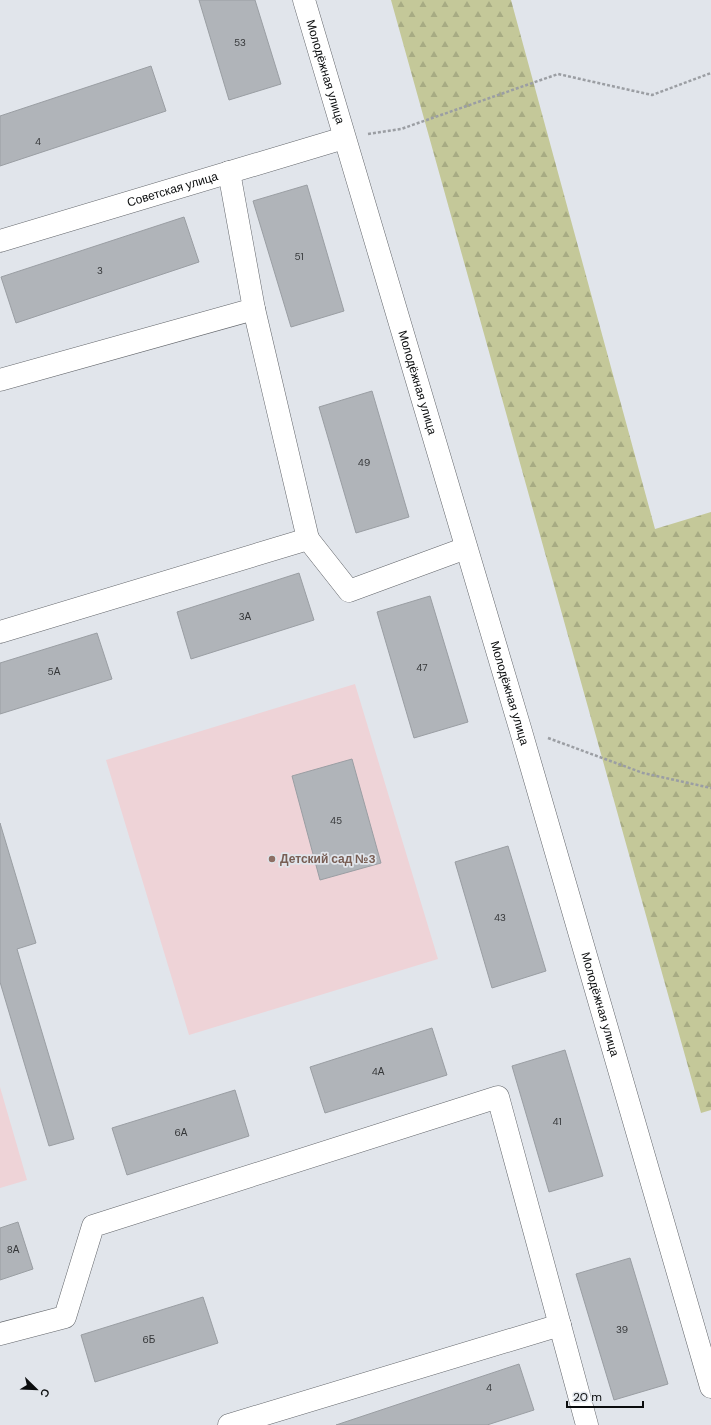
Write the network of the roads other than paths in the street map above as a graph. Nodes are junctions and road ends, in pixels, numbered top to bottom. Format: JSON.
{"nodes":[{"id":1,"x":304,"y":0,"type":"edge"},
{"id":2,"x":344,"y":138,"type":"junction"},
{"id":3,"x":229,"y":172,"type":"junction"},
{"id":4,"x":0,"y":241,"type":"edge"},
{"id":5,"x":254,"y":310,"type":"junction"},
{"id":6,"x":0,"y":380,"type":"edge"},
{"id":7,"x":308,"y":539,"type":"junction"},
{"id":8,"x":466,"y":548,"type":"junction"},
{"id":9,"x":0,"y":632,"type":"edge"},
{"id":10,"x":560,"y":1325,"type":"junction"},
{"id":11,"x":0,"y":1334,"type":"edge"},
{"id":12,"x":711,"y":1387,"type":"edge"},
{"id":13,"x":229,"y":1425,"type":"edge"},
{"id":14,"x":587,"y":1425,"type":"edge"}],
"edges":[{"from":1,"to":2,"type":"street","name":"Молодёжная улица"},
{"from":2,"to":3,"type":"street","name":"Советская улица"},
{"from":2,"to":8,"type":"street","name":"Молодёжная улица"},
{"from":3,"to":4,"type":"street","name":"Советская улица"},
{"from":3,"to":5,"type":"street"},
{"from":5,"to":6,"type":"street"},
{"from":5,"to":7,"type":"street"},
{"from":7,"to":8,"type":"street"},
{"from":7,"to":9,"type":"street"},
{"from":8,"to":12,"type":"street","name":"Молодёжная улица"},
{"from":10,"to":11,"type":"street"},
{"from":10,"to":13,"type":"street"},
{"from":10,"to":14,"type":"street"}]}
